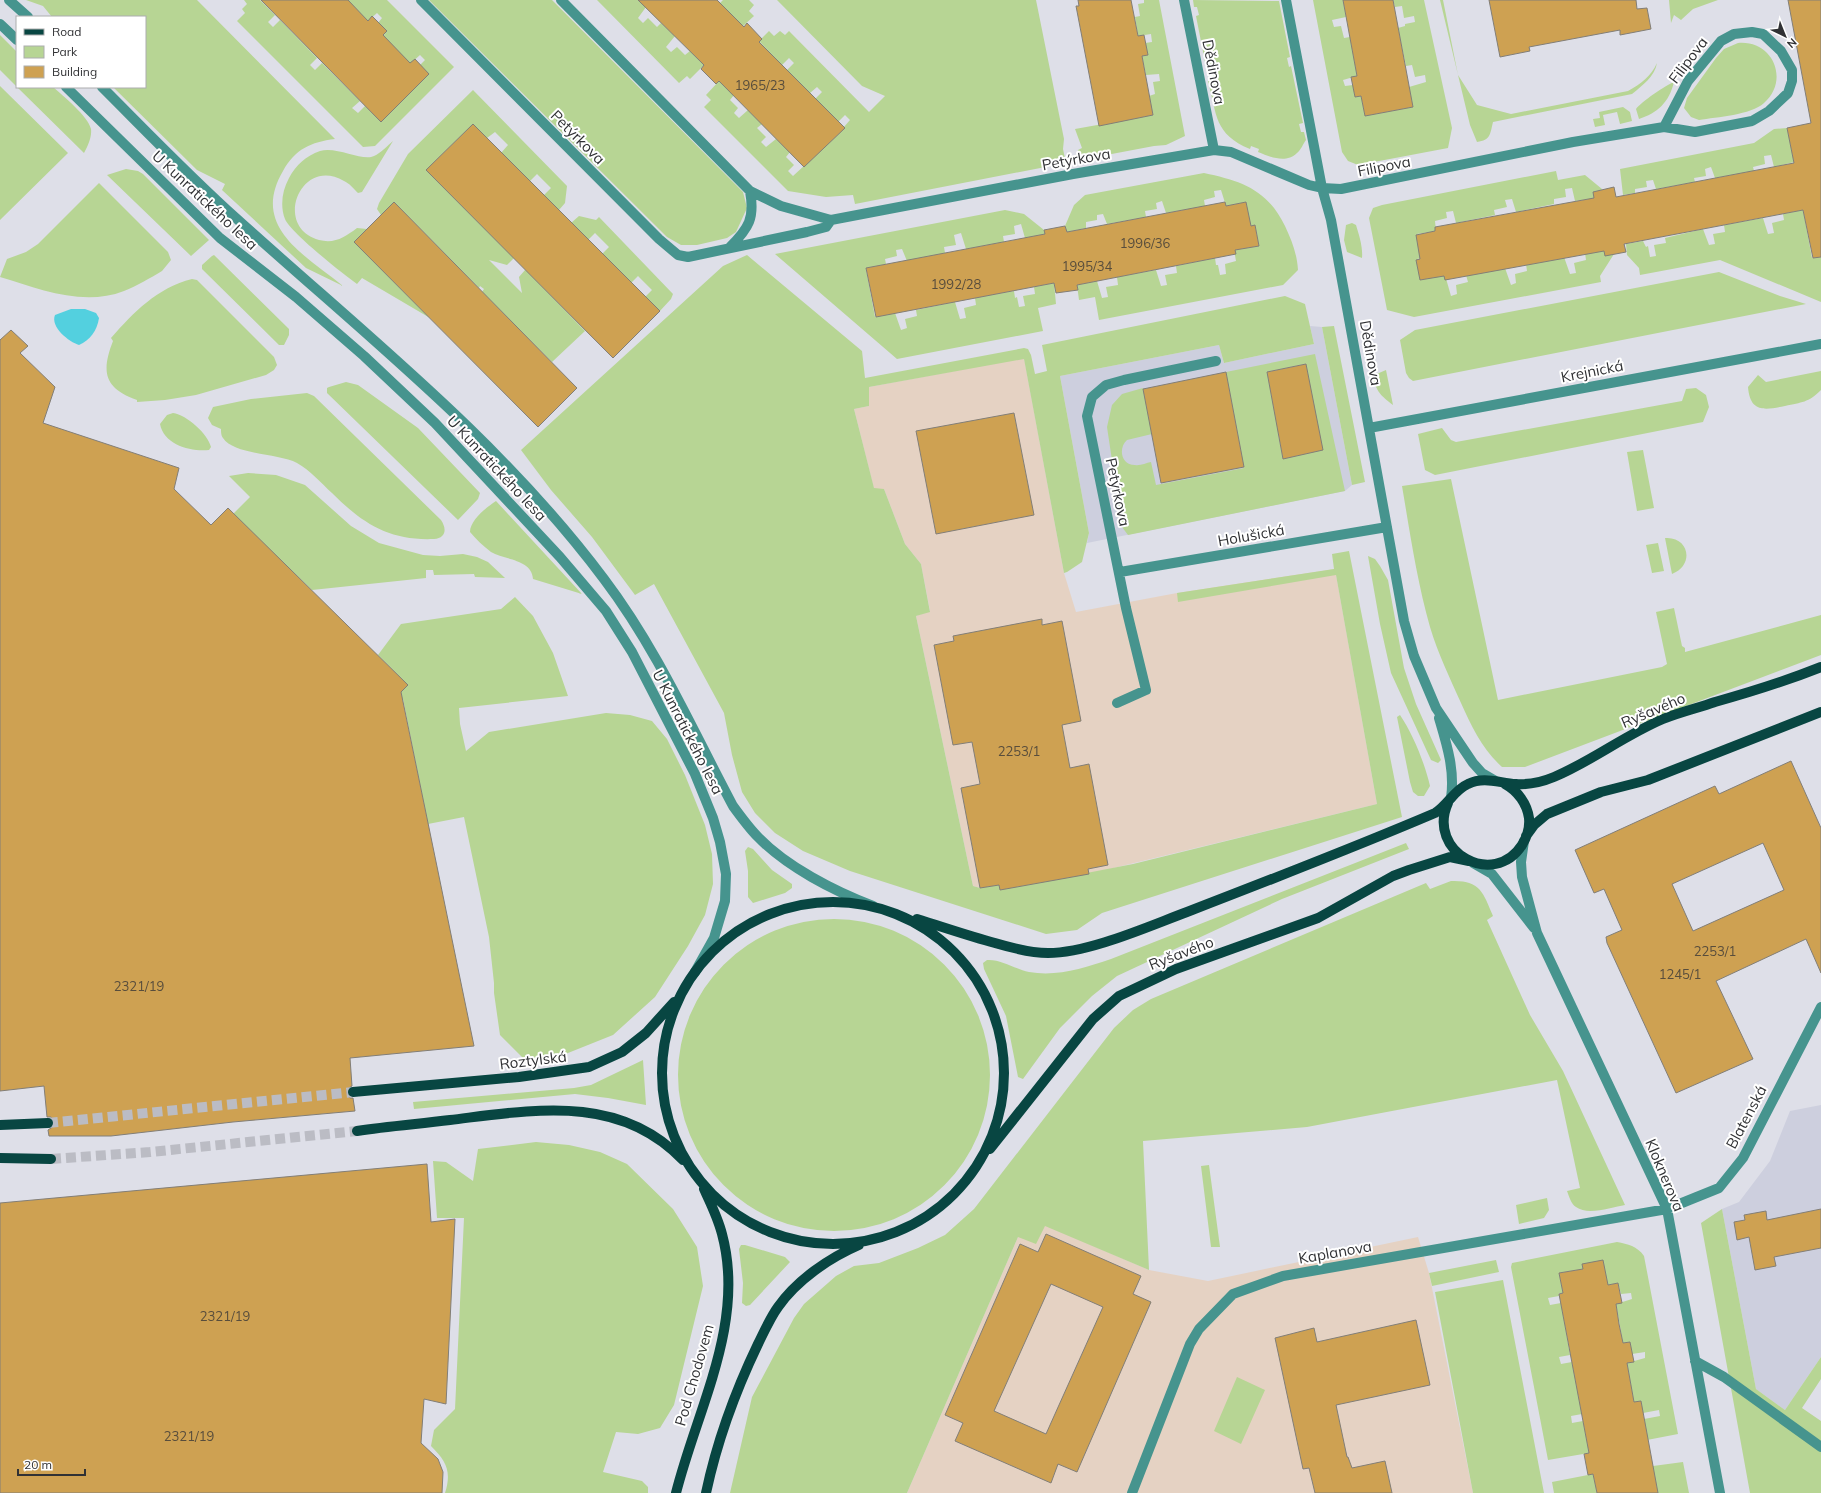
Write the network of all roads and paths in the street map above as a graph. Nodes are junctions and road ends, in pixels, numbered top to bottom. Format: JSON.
{"nodes":[{"id":1,"x":10,"y":0,"type":"edge"},
{"id":2,"x":421,"y":0,"type":"edge"},
{"id":3,"x":561,"y":0,"type":"edge"},
{"id":4,"x":1184,"y":0,"type":"edge"},
{"id":5,"x":1286,"y":0,"type":"edge"},
{"id":6,"x":27,"y":16,"type":"edge"},
{"id":7,"x":0,"y":24,"type":"edge"},
{"id":8,"x":16,"y":39,"type":"edge"},
{"id":9,"x":67,"y":88,"type":"edge"},
{"id":10,"x":103,"y":88,"type":"edge"},
{"id":11,"x":1664,"y":127,"type":"junction"},
{"id":12,"x":1214,"y":150,"type":"junction"},
{"id":13,"x":1322,"y":188,"type":"junction"},
{"id":14,"x":750,"y":191,"type":"junction"},
{"id":15,"x":831,"y":220,"type":"junction"},
{"id":16,"x":730,"y":247,"type":"junction"},
{"id":17,"x":1821,"y":344,"type":"edge"},
{"id":18,"x":1216,"y":361,"type":"dead end"},
{"id":19,"x":1369,"y":428,"type":"junction"},
{"id":20,"x":1387,"y":527,"type":"junction"},
{"id":21,"x":1120,"y":572,"type":"junction"},
{"id":22,"x":1821,"y":667,"type":"edge"},
{"id":23,"x":1117,"y":703,"type":"dead end"},
{"id":24,"x":1436,"y":708,"type":"junction"},
{"id":25,"x":1821,"y":712,"type":"edge"},
{"id":26,"x":1497,"y":781,"type":"junction"},
{"id":27,"x":1450,"y":800,"type":"junction"},
{"id":28,"x":1525,"y":839,"type":"junction"},
{"id":29,"x":1470,"y":861,"type":"junction"},
{"id":30,"x":873,"y":906,"type":"junction"},
{"id":31,"x":888,"y":910,"type":"junction"},
{"id":32,"x":1537,"y":933,"type":"junction"},
{"id":33,"x":694,"y":972,"type":"junction"},
{"id":34,"x":686,"y":986,"type":"junction"},
{"id":35,"x":1821,"y":1007,"type":"edge"},
{"id":36,"x":353,"y":1092,"type":"tunnel mouth"},
{"id":37,"x":48,"y":1123,"type":"tunnel mouth"},
{"id":38,"x":0,"y":1125,"type":"edge"},
{"id":39,"x":356,"y":1131,"type":"tunnel mouth"},
{"id":40,"x":0,"y":1158,"type":"edge"},
{"id":41,"x":51,"y":1159,"type":"tunnel mouth"},
{"id":42,"x":692,"y":1170,"type":"junction"},
{"id":43,"x":970,"y":1174,"type":"junction"},
{"id":44,"x":1667,"y":1209,"type":"junction"},
{"id":45,"x":882,"y":1236,"type":"junction"},
{"id":46,"x":1696,"y":1361,"type":"junction"},
{"id":47,"x":1821,"y":1447,"type":"edge"},
{"id":48,"x":676,"y":1493,"type":"edge"},
{"id":49,"x":706,"y":1493,"type":"edge"},
{"id":50,"x":1132,"y":1493,"type":"edge"},
{"id":51,"x":1720,"y":1493,"type":"edge"}],
"edges":[{"from":1,"to":6,"type":"street"},
{"from":2,"to":16,"type":"street","name":"Petýrkova"},
{"from":3,"to":14,"type":"street","name":"Petýrkova"},
{"from":4,"to":12,"type":"street","name":"Dědinova"},
{"from":5,"to":13,"type":"street","name":"Dědinova"},
{"from":7,"to":8,"type":"street"},
{"from":9,"to":33,"type":"street","name":"U Kunratického lesa"},
{"from":10,"to":30,"type":"street","name":"U Kunratického lesa"},
{"from":11,"to":11,"type":"street","name":"Filipova"},
{"from":11,"to":13,"type":"street","name":"Filipova"},
{"from":12,"to":13,"type":"street","name":"Petýrkova"},
{"from":12,"to":15,"type":"street","name":"Petýrkova"},
{"from":13,"to":19,"type":"street","name":"Dědinova"},
{"from":14,"to":15,"type":"street","name":"Petýrkova"},
{"from":14,"to":16,"type":"street","name":"Petýrkova"},
{"from":15,"to":16,"type":"street","name":"Petýrkova"},
{"from":17,"to":19,"type":"street","name":"Krejnická"},
{"from":18,"to":21,"type":"street","name":"Petýrkova"},
{"from":19,"to":20,"type":"street","name":"Dědinova"},
{"from":20,"to":21,"type":"street","name":"Holušická"},
{"from":20,"to":24,"type":"street","name":"Dědinova"},
{"from":21,"to":23,"type":"street","name":"Petýrkova"},
{"from":22,"to":26,"type":"main road","name":"Ryšavého"},
{"from":24,"to":26,"type":"street","name":"Dědinova"},
{"from":24,"to":27,"type":"street","name":"Dědinova"},
{"from":25,"to":28,"type":"main road","name":"Ryšavého"},
{"from":26,"to":27,"type":"main road","name":"Ryšavého"},
{"from":26,"to":28,"type":"main road"},
{"from":27,"to":29,"type":"main road"},
{"from":27,"to":31,"type":"main road","name":"Ryšavého"},
{"from":28,"to":29,"type":"main road","name":"Ryšavého"},
{"from":28,"to":32,"type":"street","name":"Kloknerova"},
{"from":29,"to":32,"type":"street","name":"Kloknerova"},
{"from":29,"to":43,"type":"main road","name":"Ryšavého"},
{"from":30,"to":31,"type":"main road"},
{"from":30,"to":33,"type":"main road"},
{"from":31,"to":43,"type":"main road"},
{"from":32,"to":44,"type":"street","name":"Kloknerova"},
{"from":33,"to":34,"type":"main road"},
{"from":34,"to":36,"type":"main road","name":"Roztylská"},
{"from":34,"to":42,"type":"main road"},
{"from":35,"to":44,"type":"street","name":"Blatenská"},
{"from":37,"to":38,"type":"main road"},
{"from":39,"to":42,"type":"main road"},
{"from":40,"to":41,"type":"main road"},
{"from":42,"to":45,"type":"main road"},
{"from":42,"to":48,"type":"main road","name":"Pod Chodovem"},
{"from":43,"to":45,"type":"main road"},
{"from":44,"to":46,"type":"street","name":"Kloknerova"},
{"from":44,"to":50,"type":"street","name":"Kaplanova"},
{"from":45,"to":49,"type":"main road"},
{"from":46,"to":47,"type":"street"},
{"from":46,"to":51,"type":"street","name":"Kloknerova"}]}
